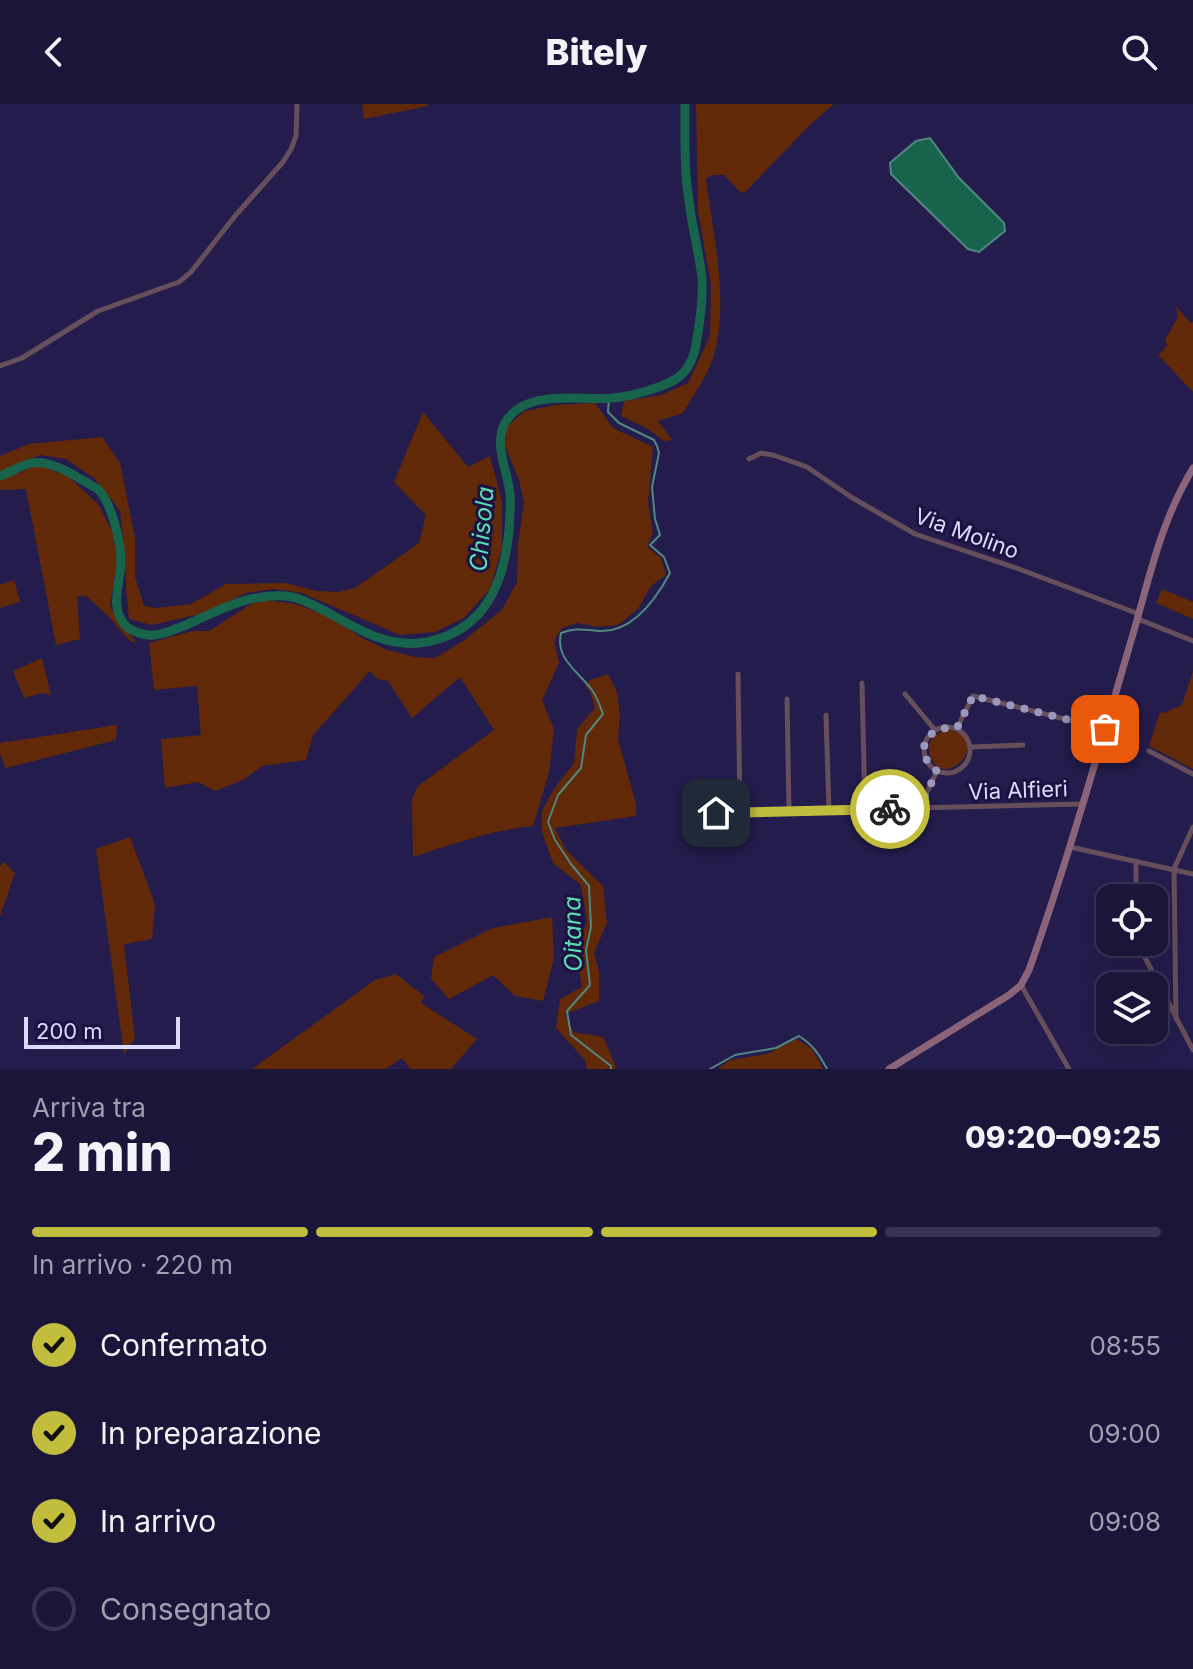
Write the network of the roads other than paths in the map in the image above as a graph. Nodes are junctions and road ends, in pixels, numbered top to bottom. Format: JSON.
{"nodes":[{"id":1,"x":297,"y":104,"type":"edge"},
{"id":2,"x":0,"y":366,"type":"edge"},
{"id":3,"x":749,"y":459,"type":"dead end"},
{"id":4,"x":1193,"y":468,"type":"edge"},
{"id":5,"x":1138,"y":617,"type":"junction"},
{"id":6,"x":1193,"y":641,"type":"edge"},
{"id":7,"x":738,"y":674,"type":"dead end"},
{"id":8,"x":862,"y":683,"type":"dead end"},
{"id":9,"x":905,"y":694,"type":"dead end"},
{"id":10,"x":787,"y":699,"type":"dead end"},
{"id":11,"x":826,"y":715,"type":"dead end"},
{"id":12,"x":957,"y":728,"type":"junction"},
{"id":13,"x":1105,"y":729,"type":"junction"},
{"id":14,"x":935,"y":730,"type":"junction"},
{"id":15,"x":1023,"y":745,"type":"dead end"},
{"id":16,"x":971,"y":747,"type":"junction"},
{"id":17,"x":1149,"y":751,"type":"dead end"},
{"id":18,"x":937,"y":771,"type":"junction"},
{"id":19,"x":1193,"y":774,"type":"edge"},
{"id":20,"x":1082,"y":804,"type":"junction"},
{"id":21,"x":919,"y":809,"type":"junction"},
{"id":22,"x":865,"y":810,"type":"junction"},
{"id":23,"x":789,"y":811,"type":"junction"},
{"id":24,"x":829,"y":811,"type":"junction"},
{"id":25,"x":740,"y":812,"type":"junction"},
{"id":26,"x":716,"y":813,"type":"dead end"},
{"id":27,"x":1193,"y":827,"type":"edge"},
{"id":28,"x":1070,"y":847,"type":"junction"},
{"id":29,"x":1136,"y":861,"type":"junction"},
{"id":30,"x":1174,"y":869,"type":"junction"},
{"id":31,"x":1193,"y":874,"type":"edge"},
{"id":32,"x":1136,"y":884,"type":"edge"},
{"id":33,"x":1144,"y":956,"type":"edge"},
{"id":34,"x":1021,"y":985,"type":"junction"},
{"id":35,"x":1176,"y":1019,"type":"junction"},
{"id":36,"x":1193,"y":1050,"type":"edge"},
{"id":37,"x":889,"y":1069,"type":"edge"},
{"id":38,"x":1069,"y":1069,"type":"edge"}],
"edges":[{"from":1,"to":2,"type":"street"},
{"from":3,"to":5,"type":"street","name":"Via Molino"},
{"from":4,"to":5,"type":"street"},
{"from":5,"to":6,"type":"street","name":"Via Molino"},
{"from":5,"to":13,"type":"street"},
{"from":7,"to":25,"type":"street"},
{"from":8,"to":22,"type":"street"},
{"from":9,"to":14,"type":"street"},
{"from":10,"to":23,"type":"street"},
{"from":11,"to":24,"type":"street"},
{"from":12,"to":13,"type":"street"},
{"from":12,"to":14,"type":"street"},
{"from":12,"to":16,"type":"street"},
{"from":13,"to":20,"type":"street"},
{"from":14,"to":18,"type":"street"},
{"from":15,"to":16,"type":"street"},
{"from":16,"to":18,"type":"street"},
{"from":17,"to":19,"type":"street"},
{"from":18,"to":21,"type":"street"},
{"from":20,"to":21,"type":"street","name":"Via Alfieri"},
{"from":20,"to":28,"type":"street"},
{"from":21,"to":22,"type":"street","name":"Via Alfieri"},
{"from":22,"to":24,"type":"street","name":"Via Alfieri"},
{"from":23,"to":24,"type":"street","name":"Via Alfieri"},
{"from":23,"to":25,"type":"street","name":"Via Alfieri"},
{"from":25,"to":26,"type":"street","name":"Via Alfieri"},
{"from":27,"to":30,"type":"street"},
{"from":28,"to":29,"type":"street"},
{"from":28,"to":34,"type":"street"},
{"from":29,"to":30,"type":"street"},
{"from":29,"to":32,"type":"street"},
{"from":30,"to":31,"type":"street"},
{"from":30,"to":35,"type":"street"},
{"from":33,"to":35,"type":"street"},
{"from":34,"to":37,"type":"street"},
{"from":34,"to":38,"type":"street"},
{"from":35,"to":36,"type":"street"}]}
